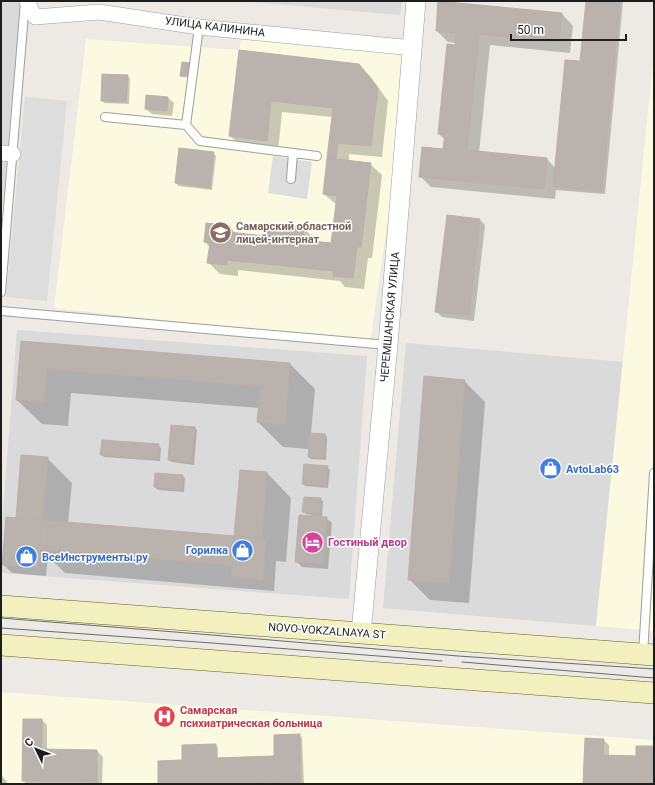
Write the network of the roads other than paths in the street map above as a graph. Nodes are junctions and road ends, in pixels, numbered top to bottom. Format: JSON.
{"nodes":[{"id":1,"x":26,"y":1,"type":"edge"},
{"id":2,"x":416,"y":1,"type":"edge"},
{"id":3,"x":199,"y":26,"type":"junction"},
{"id":4,"x":413,"y":48,"type":"junction"},
{"id":5,"x":105,"y":117,"type":"dead end"},
{"id":6,"x":186,"y":126,"type":"junction"},
{"id":7,"x":293,"y":153,"type":"junction"},
{"id":8,"x":7,"y":154,"type":"edge"},
{"id":9,"x":317,"y":156,"type":"dead end"},
{"id":10,"x":291,"y":179,"type":"dead end"},
{"id":11,"x":1,"y":292,"type":"edge"},
{"id":12,"x":1,"y":311,"type":"edge"},
{"id":13,"x":388,"y":345,"type":"junction"},
{"id":14,"x":654,"y":473,"type":"edge"},
{"id":15,"x":1,"y":606,"type":"edge"},
{"id":16,"x":361,"y":633,"type":"junction"},
{"id":17,"x":1,"y":645,"type":"edge"},
{"id":18,"x":648,"y":655,"type":"edge"},
{"id":19,"x":654,"y":693,"type":"edge"}],
"edges":[{"from":1,"to":3,"type":"street","name":"УЛИЦА КАЛИНИНА"},
{"from":1,"to":8,"type":"lane"},
{"from":2,"to":4,"type":"street","name":"ЧЕРЕМШАНСКАЯ УЛИЦА"},
{"from":3,"to":4,"type":"street","name":"УЛИЦА КАЛИНИНА"},
{"from":3,"to":6,"type":"lane"},
{"from":4,"to":13,"type":"street","name":"ЧЕРЕМШАНСКАЯ УЛИЦА"},
{"from":5,"to":6,"type":"lane"},
{"from":6,"to":7,"type":"lane"},
{"from":7,"to":9,"type":"lane"},
{"from":7,"to":10,"type":"lane"},
{"from":8,"to":11,"type":"lane"},
{"from":12,"to":13,"type":"lane"},
{"from":13,"to":16,"type":"street","name":"ЧЕРЕМШАНСКАЯ УЛИЦА"},
{"from":14,"to":18,"type":"lane"},
{"from":15,"to":16,"type":"main road","name":"NOVO-VOKZALNAYA ST"},
{"from":16,"to":18,"type":"main road","name":"NOVO-VOKZALNAYA ST"},
{"from":17,"to":19,"type":"main road"}]}
